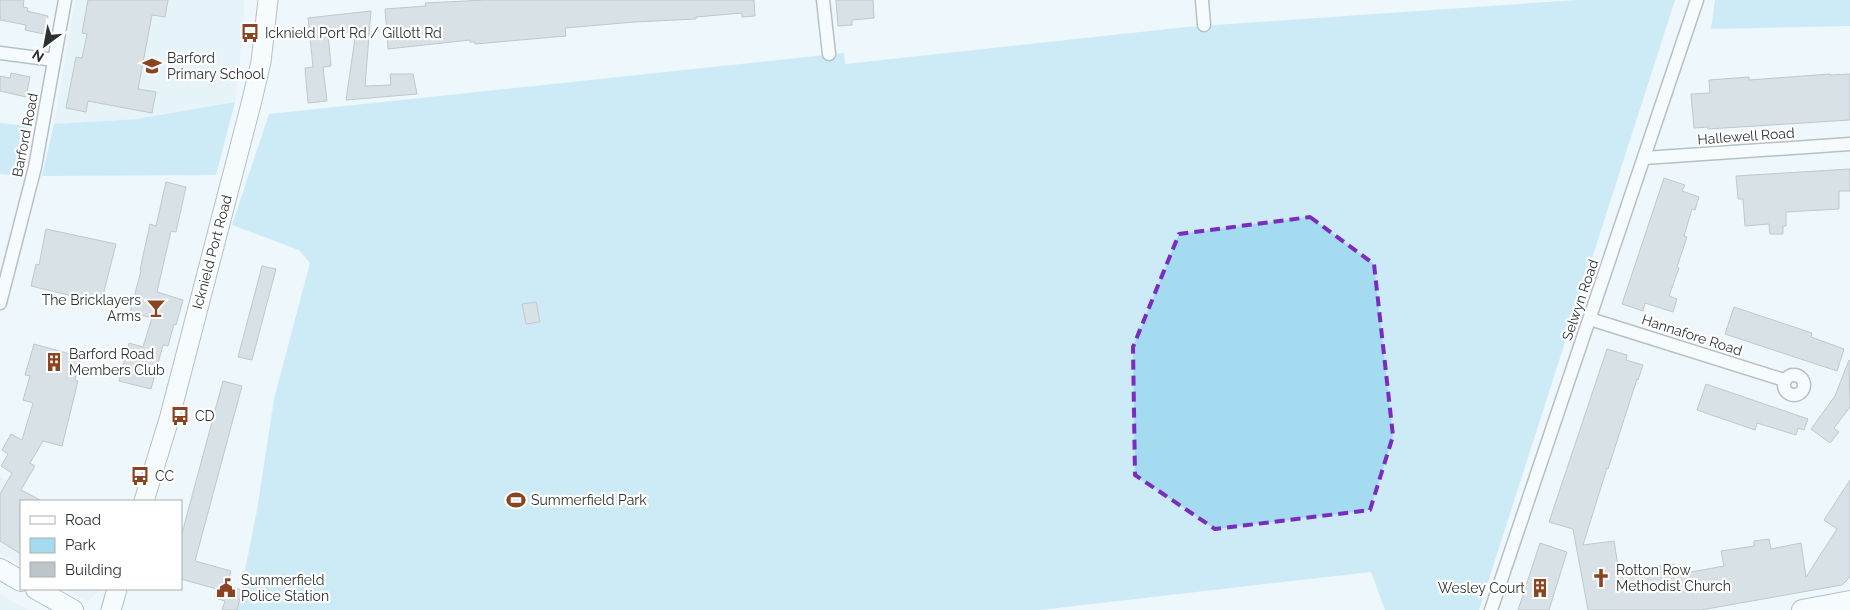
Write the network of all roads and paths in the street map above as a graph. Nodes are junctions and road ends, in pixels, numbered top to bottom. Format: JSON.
{"nodes":[{"id":1,"x":66,"y":0,"type":"edge"},
{"id":2,"x":268,"y":0,"type":"edge"},
{"id":3,"x":823,"y":0,"type":"edge"},
{"id":4,"x":1202,"y":0,"type":"edge"},
{"id":5,"x":1697,"y":0,"type":"edge"},
{"id":6,"x":1204,"y":25,"type":"dead end"},
{"id":7,"x":0,"y":53,"type":"edge"},
{"id":8,"x":828,"y":54,"type":"dead end"},
{"id":9,"x":54,"y":60,"type":"junction"},
{"id":10,"x":1850,"y":144,"type":"edge"},
{"id":11,"x":1644,"y":158,"type":"junction"},
{"id":12,"x":0,"y":302,"type":"edge"},
{"id":13,"x":1590,"y":319,"type":"junction"},
{"id":14,"x":1784,"y":380,"type":"dead end"},
{"id":15,"x":144,"y":500,"type":"edge"},
{"id":16,"x":0,"y":569,"type":"edge"},
{"id":17,"x":20,"y":580,"type":"edge"},
{"id":18,"x":38,"y":590,"type":"edge"},
{"id":19,"x":117,"y":590,"type":"edge"},
{"id":20,"x":1845,"y":605,"type":"edge"},
{"id":21,"x":73,"y":610,"type":"edge"},
{"id":22,"x":111,"y":610,"type":"edge"},
{"id":23,"x":1491,"y":610,"type":"edge"},
{"id":24,"x":1802,"y":610,"type":"edge"}],
"edges":[{"from":1,"to":9,"type":"street","name":"Barford Road"},
{"from":2,"to":15,"type":"main road","name":"Icknield Port Road"},
{"from":3,"to":8,"type":"street"},
{"from":4,"to":6,"type":"street"},
{"from":5,"to":11,"type":"street","name":"Selwyn Road"},
{"from":7,"to":9,"type":"street"},
{"from":9,"to":12,"type":"street","name":"Barford Road"},
{"from":10,"to":11,"type":"street","name":"Hallewell Road"},
{"from":11,"to":13,"type":"street","name":"Selwyn Road"},
{"from":13,"to":14,"type":"street","name":"Hannafore Road"},
{"from":13,"to":23,"type":"street","name":"Selwyn Road"},
{"from":16,"to":17,"type":"main road"},
{"from":18,"to":21,"type":"main road"},
{"from":19,"to":22,"type":"main road"},
{"from":20,"to":24,"type":"main road"}]}
